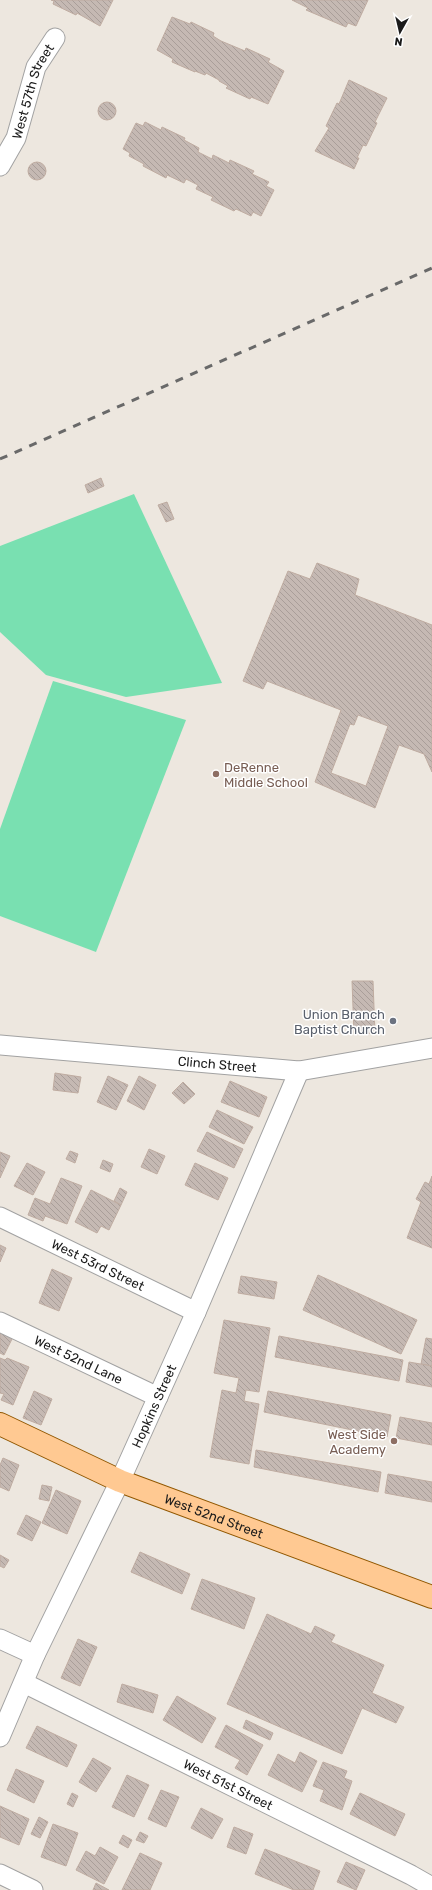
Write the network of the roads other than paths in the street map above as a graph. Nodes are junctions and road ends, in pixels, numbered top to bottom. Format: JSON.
{"nodes":[{"id":1,"x":55,"y":38,"type":"dead end"},
{"id":2,"x":0,"y":166,"type":"edge"},
{"id":3,"x":0,"y":1045,"type":"edge"},
{"id":4,"x":432,"y":1048,"type":"edge"},
{"id":5,"x":299,"y":1071,"type":"junction"},
{"id":6,"x":0,"y":1217,"type":"edge"},
{"id":7,"x":196,"y":1312,"type":"junction"},
{"id":8,"x":0,"y":1322,"type":"edge"},
{"id":9,"x":158,"y":1397,"type":"junction"},
{"id":10,"x":0,"y":1424,"type":"edge"},
{"id":11,"x":120,"y":1480,"type":"junction"},
{"id":12,"x":432,"y":1597,"type":"edge"},
{"id":13,"x":0,"y":1639,"type":"edge"},
{"id":14,"x":35,"y":1655,"type":"junction"},
{"id":15,"x":24,"y":1683,"type":"junction"},
{"id":16,"x":0,"y":1737,"type":"edge"},
{"id":17,"x":0,"y":1874,"type":"edge"},
{"id":18,"x":408,"y":1882,"type":"edge"},
{"id":19,"x":432,"y":1887,"type":"edge"},
{"id":20,"x":33,"y":1890,"type":"edge"}],
"edges":[{"from":1,"to":2,"type":"street","name":"West 57th Street"},
{"from":3,"to":5,"type":"street","name":"Clinch Street"},
{"from":4,"to":5,"type":"street","name":"Clinch Street"},
{"from":5,"to":7,"type":"street","name":"Hopkins Street"},
{"from":6,"to":7,"type":"street","name":"West 53rd Street"},
{"from":7,"to":9,"type":"street","name":"Hopkins Street"},
{"from":8,"to":9,"type":"street","name":"West 52nd Lane"},
{"from":9,"to":11,"type":"street","name":"Hopkins Street"},
{"from":10,"to":11,"type":"main road","name":"West 52nd Street"},
{"from":11,"to":12,"type":"main road","name":"West 52nd Street"},
{"from":11,"to":14,"type":"street","name":"Hopkins Street"},
{"from":13,"to":14,"type":"street"},
{"from":14,"to":15,"type":"street","name":"Hopkins Street"},
{"from":15,"to":16,"type":"street","name":"Hopkins Street"},
{"from":15,"to":18,"type":"street","name":"West 51st Street"},
{"from":17,"to":20,"type":"street"},
{"from":18,"to":19,"type":"street","name":"West 51st Street"}]}
